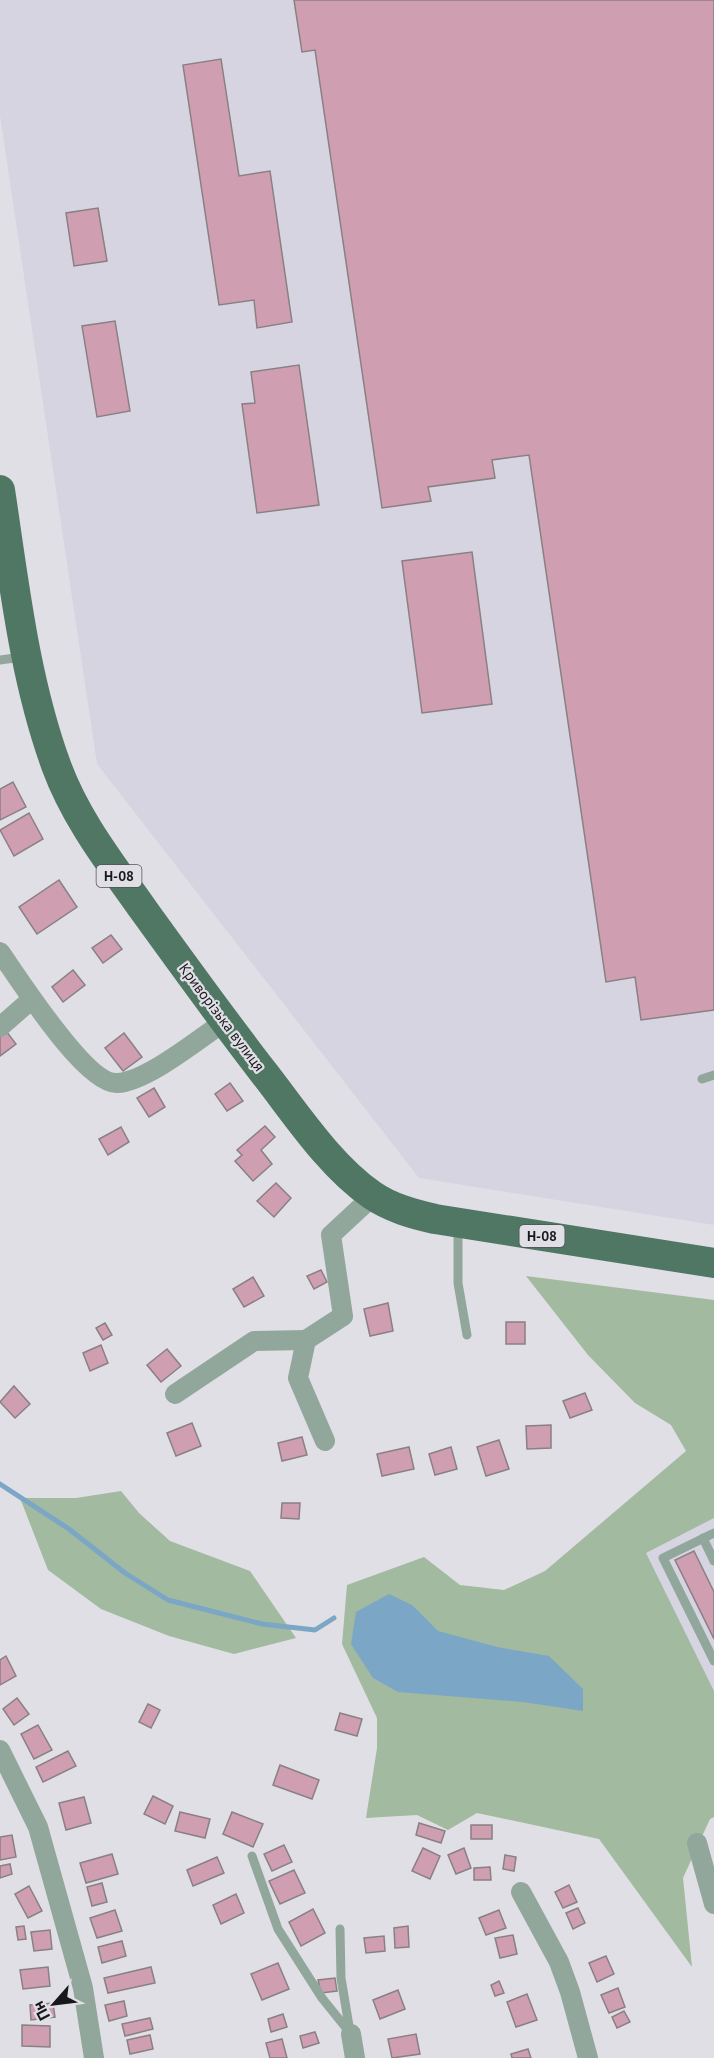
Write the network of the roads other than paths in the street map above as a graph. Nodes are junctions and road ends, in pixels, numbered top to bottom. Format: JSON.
{"nodes":[{"id":1,"x":0,"y":490,"type":"edge"},
{"id":2,"x":13,"y":658,"type":"edge"},
{"id":3,"x":0,"y":952,"type":"edge"},
{"id":4,"x":32,"y":999,"type":"junction"},
{"id":5,"x":224,"y":1022,"type":"junction"},
{"id":6,"x":0,"y":1027,"type":"edge"},
{"id":7,"x":714,"y":1075,"type":"edge"},
{"id":8,"x":702,"y":1079,"type":"dead end"},
{"id":9,"x":373,"y":1196,"type":"junction"},
{"id":10,"x":458,"y":1223,"type":"junction"},
{"id":11,"x":714,"y":1263,"type":"edge"},
{"id":12,"x":467,"y":1335,"type":"dead end"},
{"id":13,"x":306,"y":1340,"type":"junction"},
{"id":14,"x":176,"y":1394,"type":"dead end"},
{"id":15,"x":325,"y":1441,"type":"dead end"},
{"id":16,"x":714,"y":1533,"type":"edge"},
{"id":17,"x":703,"y":1538,"type":"junction"},
{"id":18,"x":714,"y":1561,"type":"edge"},
{"id":19,"x":714,"y":1661,"type":"edge"},
{"id":20,"x":0,"y":1750,"type":"edge"},
{"id":21,"x":697,"y":1843,"type":"dead end"},
{"id":22,"x":252,"y":1856,"type":"dead end"},
{"id":23,"x":522,"y":1892,"type":"dead end"},
{"id":24,"x":714,"y":1904,"type":"edge"},
{"id":25,"x":340,"y":1929,"type":"dead end"},
{"id":26,"x":351,"y":2034,"type":"junction"},
{"id":27,"x":94,"y":2058,"type":"edge"},
{"id":28,"x":355,"y":2058,"type":"edge"},
{"id":29,"x":588,"y":2058,"type":"edge"}],
"edges":[{"from":1,"to":2,"type":"main road","name":"Криворізька вулиця","number":"Н-08"},
{"from":2,"to":5,"type":"main road","name":"Криворізька вулиця","number":"Н-08"},
{"from":3,"to":4,"type":"street"},
{"from":4,"to":5,"type":"street"},
{"from":4,"to":6,"type":"street"},
{"from":5,"to":9,"type":"main road","name":"Криворізька вулиця","number":"Н-08"},
{"from":7,"to":8,"type":"lane"},
{"from":9,"to":10,"type":"main road","name":"Криворізька вулиця","number":"Н-08"},
{"from":9,"to":13,"type":"street"},
{"from":10,"to":11,"type":"main road","name":"Криворізька вулиця","number":"Н-08"},
{"from":10,"to":12,"type":"lane"},
{"from":13,"to":14,"type":"street"},
{"from":13,"to":15,"type":"street"},
{"from":16,"to":17,"type":"lane"},
{"from":17,"to":18,"type":"lane"},
{"from":17,"to":19,"type":"lane"},
{"from":20,"to":27,"type":"street"},
{"from":21,"to":24,"type":"street"},
{"from":22,"to":26,"type":"lane"},
{"from":23,"to":29,"type":"street"},
{"from":25,"to":26,"type":"lane"},
{"from":26,"to":28,"type":"street"}]}
